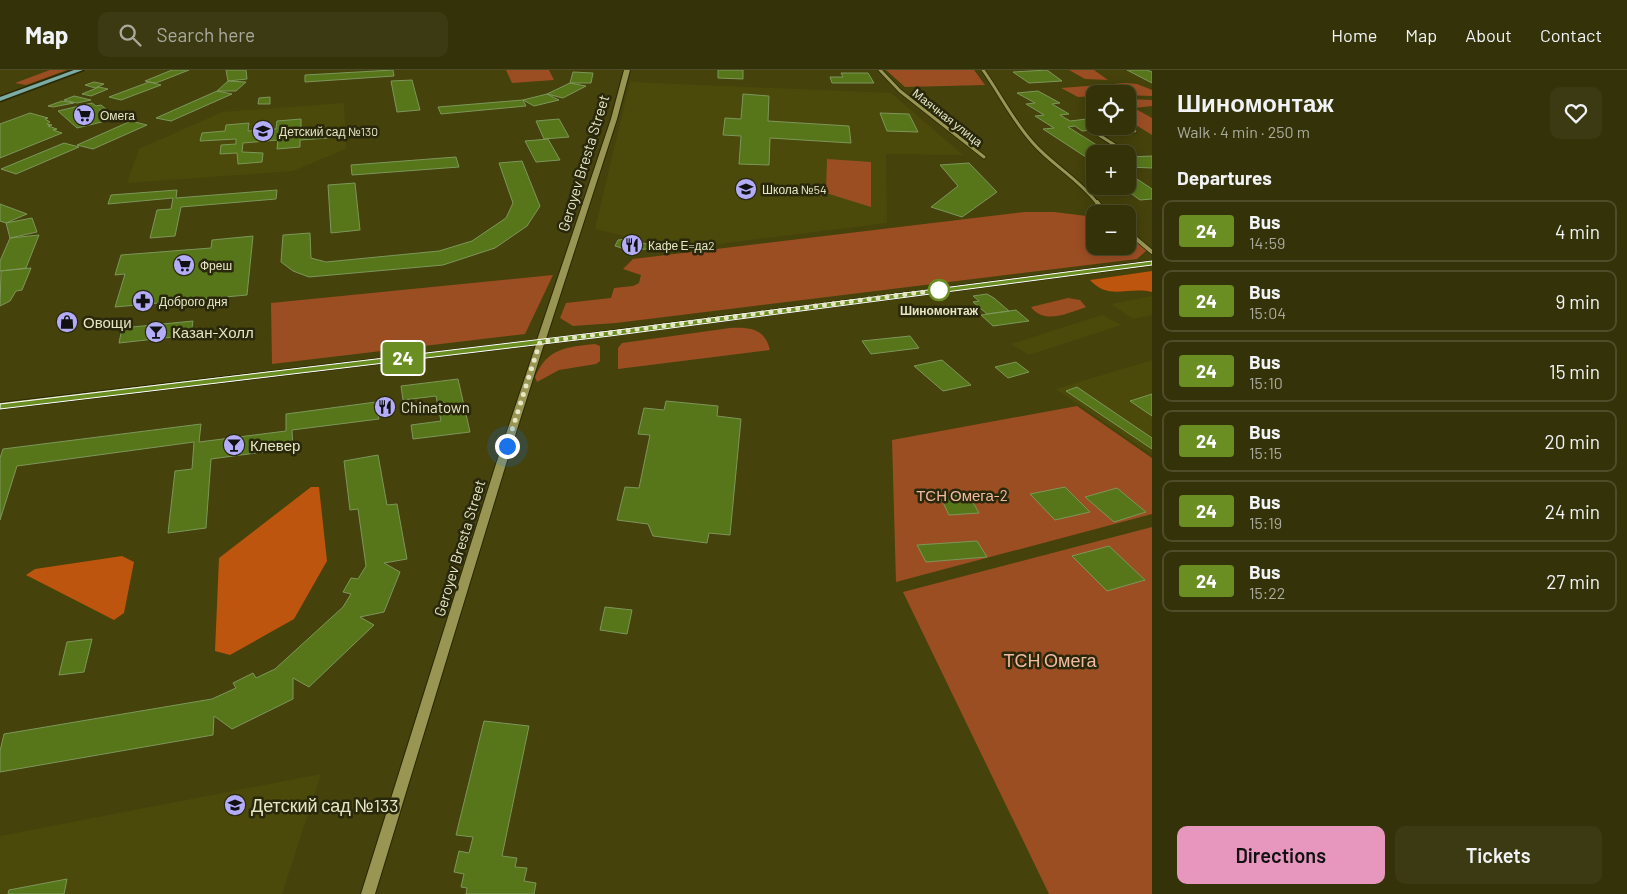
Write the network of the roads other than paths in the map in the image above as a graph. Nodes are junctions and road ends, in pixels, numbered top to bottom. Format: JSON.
{"nodes":[{"id":1,"x":80,"y":70,"type":"edge"},
{"id":2,"x":627,"y":70,"type":"edge"},
{"id":3,"x":880,"y":70,"type":"edge"},
{"id":4,"x":983,"y":70,"type":"edge"},
{"id":5,"x":0,"y":99,"type":"edge"},
{"id":6,"x":1099,"y":135,"type":"edge"},
{"id":7,"x":1115,"y":145,"type":"edge"},
{"id":8,"x":984,"y":157,"type":"dead end"},
{"id":9,"x":1099,"y":205,"type":"edge"},
{"id":10,"x":1136,"y":239,"type":"edge"},
{"id":11,"x":1152,"y":252,"type":"edge"},
{"id":12,"x":1152,"y":263,"type":"edge"},
{"id":13,"x":540,"y":342,"type":"junction"},
{"id":14,"x":0,"y":406,"type":"edge"},
{"id":15,"x":368,"y":894,"type":"edge"}],
"edges":[{"from":1,"to":5,"type":"main road"},
{"from":2,"to":13,"type":"street","name":"Geroyev Bresta Street"},
{"from":3,"to":8,"type":"street","name":"Маячная улица"},
{"from":4,"to":9,"type":"street"},
{"from":6,"to":7,"type":"street"},
{"from":10,"to":11,"type":"street"},
{"from":12,"to":13,"type":"street"},
{"from":13,"to":14,"type":"street"},
{"from":13,"to":15,"type":"street","name":"Geroyev Bresta Street"}]}
